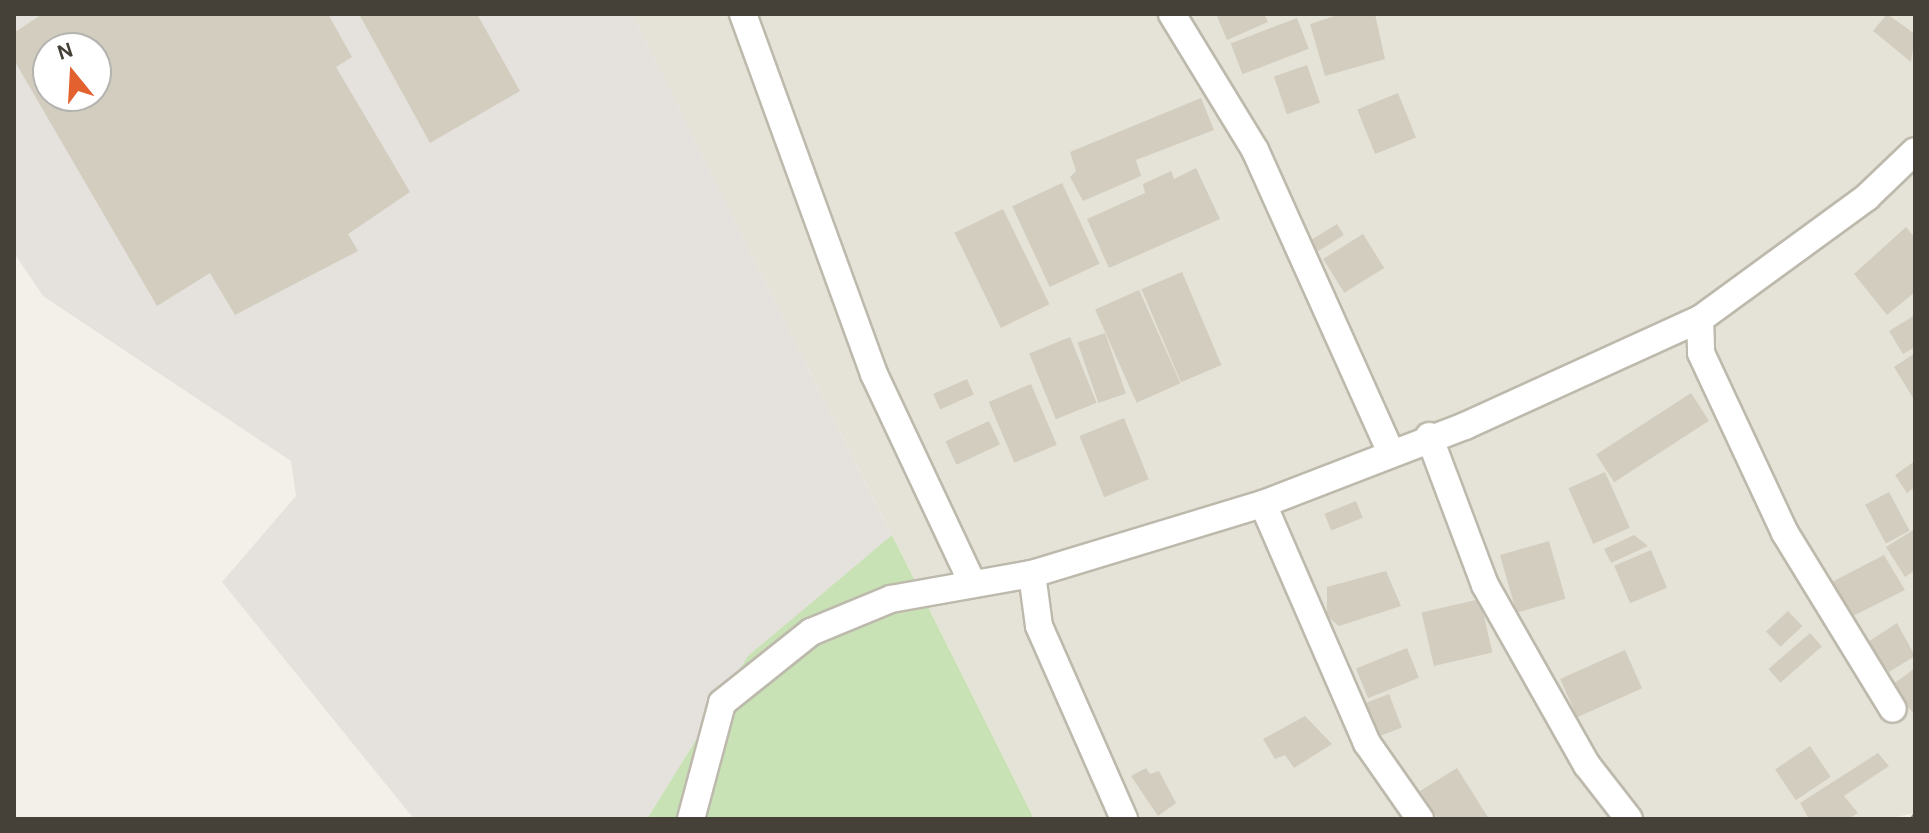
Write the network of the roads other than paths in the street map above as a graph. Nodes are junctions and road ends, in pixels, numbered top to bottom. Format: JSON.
{"nodes":[{"id":1,"x":743,"y":14,"type":"edge"},
{"id":2,"x":1172,"y":14,"type":"edge"},
{"id":3,"x":1915,"y":151,"type":"edge"},
{"id":4,"x":1700,"y":319,"type":"junction"},
{"id":5,"x":1429,"y":436,"type":"junction"},
{"id":6,"x":1390,"y":451,"type":"junction"},
{"id":7,"x":1263,"y":504,"type":"junction"},
{"id":8,"x":1032,"y":574,"type":"junction"},
{"id":9,"x":972,"y":582,"type":"junction"},
{"id":10,"x":1893,"y":709,"type":"dead end"},
{"id":11,"x":691,"y":819,"type":"edge"},
{"id":12,"x":1124,"y":819,"type":"edge"},
{"id":13,"x":1420,"y":819,"type":"edge"},
{"id":14,"x":1629,"y":819,"type":"edge"}],
"edges":[{"from":1,"to":9,"type":"street"},
{"from":2,"to":6,"type":"street"},
{"from":3,"to":4,"type":"street"},
{"from":4,"to":5,"type":"street"},
{"from":4,"to":10,"type":"street"},
{"from":5,"to":6,"type":"street"},
{"from":5,"to":14,"type":"street"},
{"from":6,"to":7,"type":"street"},
{"from":7,"to":8,"type":"street"},
{"from":7,"to":13,"type":"street"},
{"from":8,"to":9,"type":"street"},
{"from":8,"to":12,"type":"street"},
{"from":9,"to":11,"type":"street"}]}
